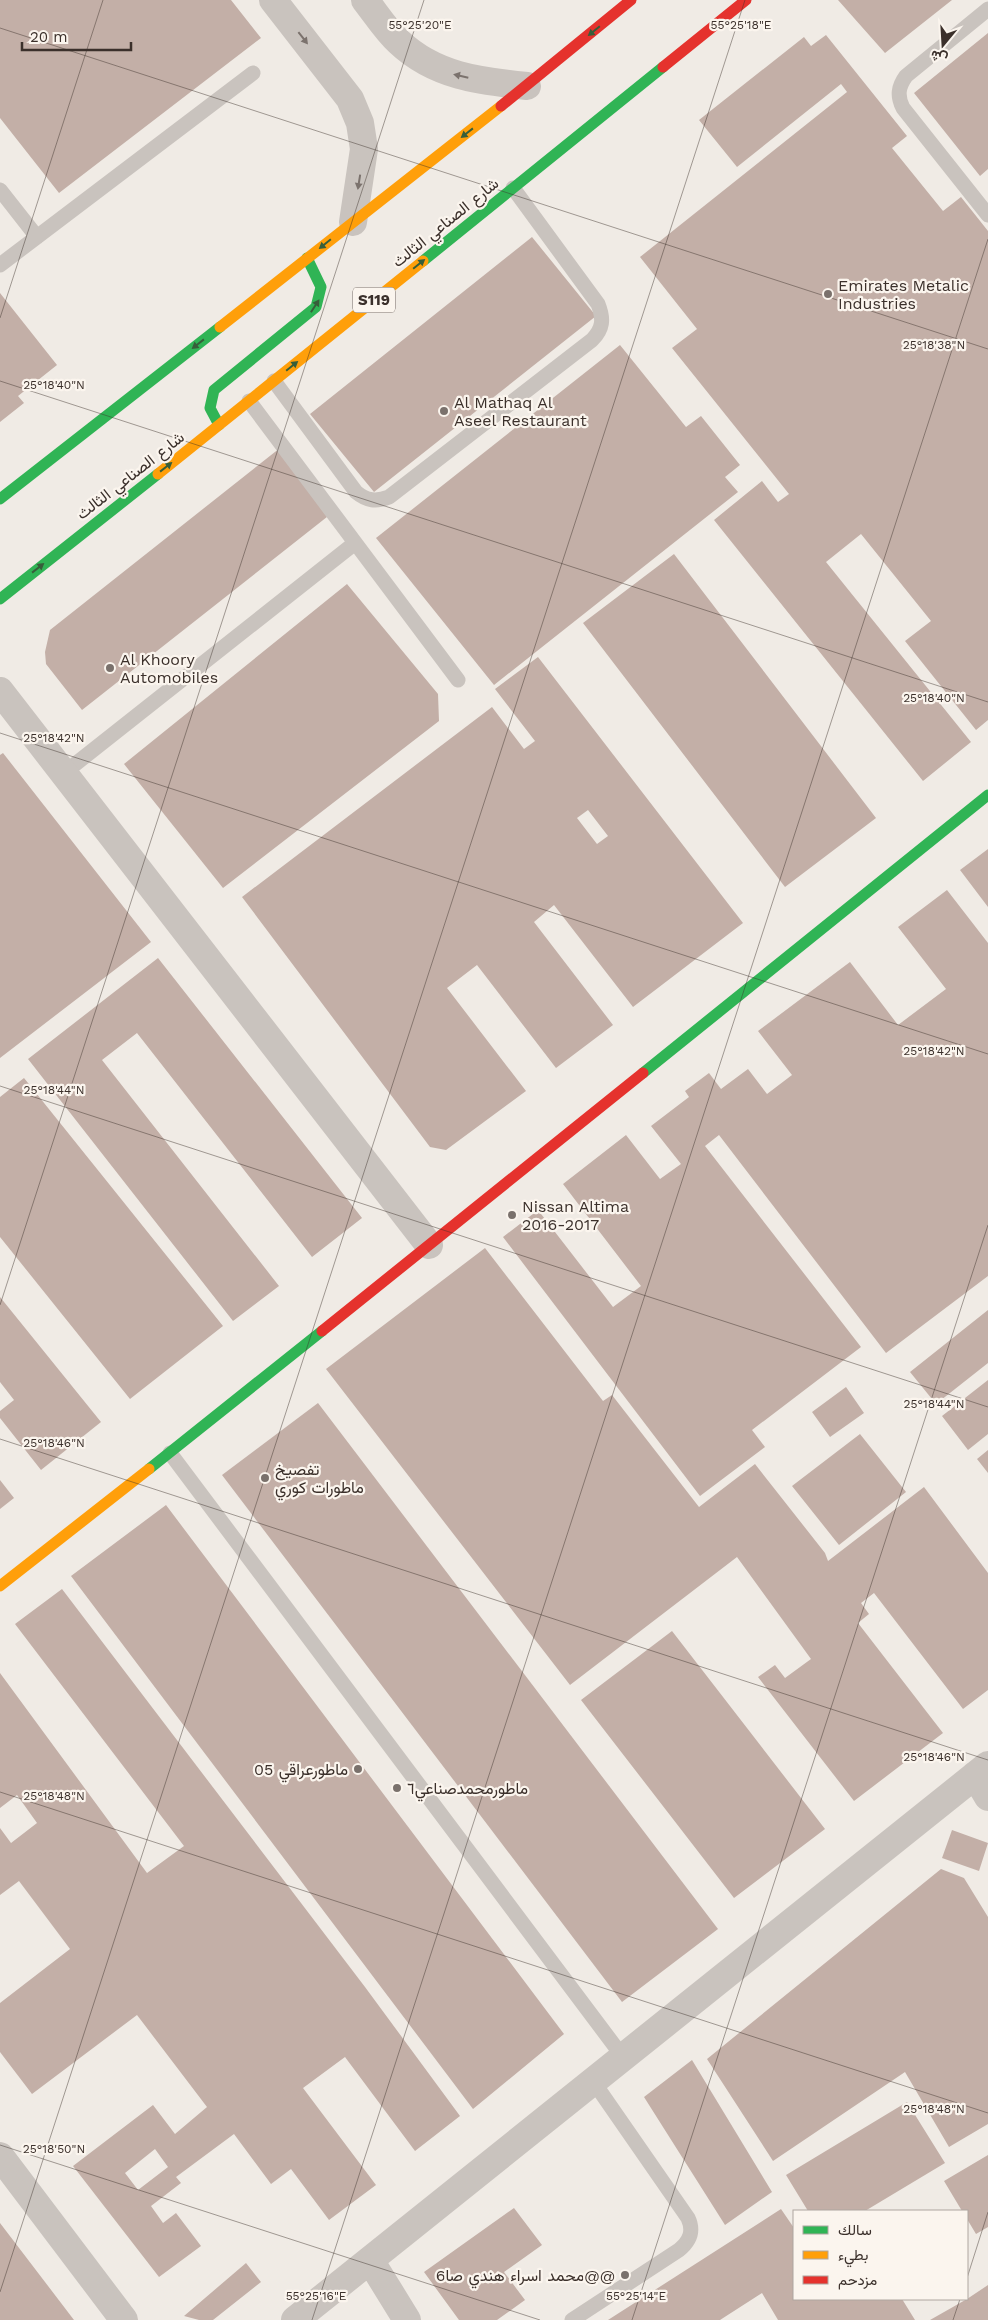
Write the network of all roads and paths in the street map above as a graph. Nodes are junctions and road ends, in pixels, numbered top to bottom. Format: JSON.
{"nodes":[{"id":1,"x":273,"y":0,"type":"edge"},
{"id":2,"x":365,"y":0,"type":"edge"},
{"id":3,"x":631,"y":0,"type":"edge"},
{"id":4,"x":746,"y":0,"type":"edge"},
{"id":5,"x":988,"y":9,"type":"edge"},
{"id":6,"x":253,"y":73,"type":"dead end"},
{"id":7,"x":527,"y":86,"type":"junction"},
{"id":8,"x":513,"y":188,"type":"junction"},
{"id":9,"x":0,"y":190,"type":"edge"},
{"id":10,"x":985,"y":205,"type":"edge"},
{"id":11,"x":353,"y":222,"type":"junction"},
{"id":12,"x":37,"y":237,"type":"junction"},
{"id":13,"x":308,"y":258,"type":"junction"},
{"id":14,"x":0,"y":266,"type":"edge"},
{"id":15,"x":274,"y":381,"type":"junction"},
{"id":16,"x":249,"y":401,"type":"junction"},
{"id":17,"x":219,"y":425,"type":"junction"},
{"id":18,"x":0,"y":499,"type":"edge"},
{"id":19,"x":355,"y":543,"type":"junction"},
{"id":20,"x":0,"y":598,"type":"edge"},
{"id":21,"x":458,"y":680,"type":"dead end"},
{"id":22,"x":0,"y":691,"type":"edge"},
{"id":23,"x":64,"y":773,"type":"junction"},
{"id":24,"x":988,"y":796,"type":"edge"},
{"id":25,"x":429,"y":1244,"type":"junction"},
{"id":26,"x":170,"y":1453,"type":"junction"},
{"id":27,"x":0,"y":1586,"type":"edge"},
{"id":28,"x":984,"y":1779,"type":"edge"},
{"id":29,"x":623,"y":2058,"type":"junction"},
{"id":30,"x":593,"y":2082,"type":"junction"},
{"id":31,"x":0,"y":2156,"type":"edge"},
{"id":32,"x":370,"y":2260,"type":"junction"},
{"id":33,"x":124,"y":2320,"type":"edge"},
{"id":34,"x":295,"y":2320,"type":"edge"},
{"id":35,"x":407,"y":2320,"type":"edge"},
{"id":36,"x":572,"y":2320,"type":"edge"}],
"edges":[{"from":1,"to":11,"type":"street","one_way":true},
{"from":7,"to":2,"type":"street","one_way":true},
{"from":3,"to":7,"type":"main road","one_way":true},
{"from":4,"to":8,"type":"main road","name":"شارع الصناعي الثالث","number":"S119"},
{"from":5,"to":10,"type":"lane"},
{"from":6,"to":12,"type":"lane"},
{"from":7,"to":11,"type":"main road","one_way":true},
{"from":15,"to":8,"type":"main road","name":"شارع الصناعي الثالث","number":"S119","one_way":true},
{"from":8,"to":15,"type":"lane"},
{"from":9,"to":12,"type":"lane"},
{"from":11,"to":13,"type":"main road","one_way":true},
{"from":12,"to":14,"type":"lane"},
{"from":17,"to":13,"type":"main road","one_way":true},
{"from":13,"to":18,"type":"main road","one_way":true},
{"from":15,"to":16,"type":"main road","name":"شارع الصناعي الثالث","number":"S119"},
{"from":16,"to":17,"type":"main road","name":"شارع الصناعي الثالث","number":"S119"},
{"from":16,"to":19,"type":"lane"},
{"from":20,"to":17,"type":"main road","name":"شارع الصناعي الثالث","number":"S119","one_way":true},
{"from":19,"to":21,"type":"lane"},
{"from":19,"to":23,"type":"lane"},
{"from":22,"to":23,"type":"street"},
{"from":23,"to":25,"type":"street"},
{"from":24,"to":25,"type":"main road"},
{"from":25,"to":26,"type":"main road"},
{"from":26,"to":27,"type":"main road"},
{"from":26,"to":29,"type":"lane"},
{"from":28,"to":29,"type":"street"},
{"from":29,"to":30,"type":"street"},
{"from":30,"to":32,"type":"street"},
{"from":30,"to":36,"type":"lane"},
{"from":31,"to":33,"type":"street"},
{"from":32,"to":34,"type":"street"},
{"from":32,"to":35,"type":"street"}]}
